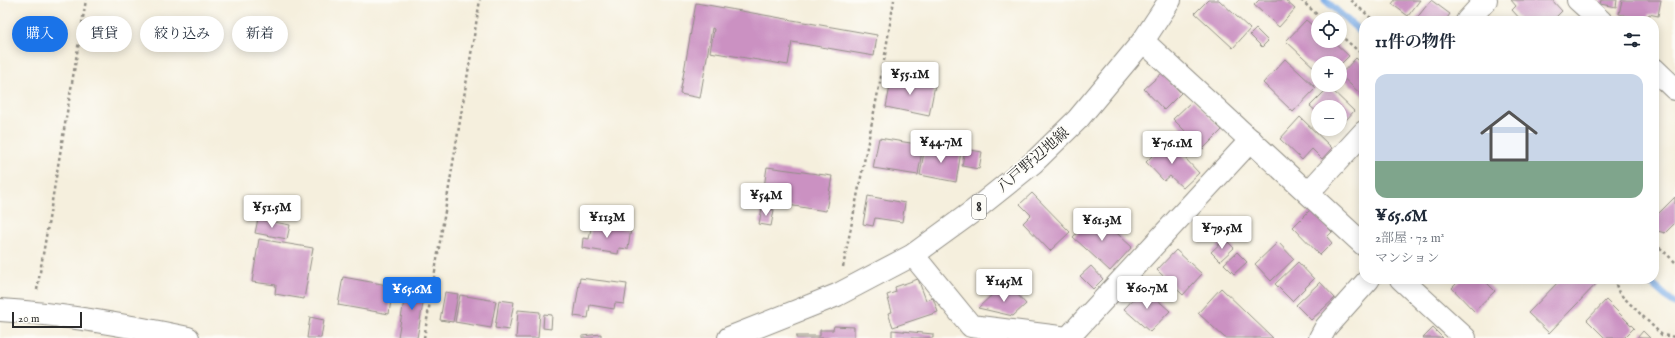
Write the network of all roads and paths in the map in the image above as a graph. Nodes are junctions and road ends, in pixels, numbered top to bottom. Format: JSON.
{"nodes":[{"id":1,"x":86,"y":0,"type":"edge"},
{"id":2,"x":480,"y":0,"type":"edge"},
{"id":3,"x":894,"y":0,"type":"edge"},
{"id":4,"x":1170,"y":0,"type":"edge"},
{"id":5,"x":1301,"y":0,"type":"edge"},
{"id":6,"x":1351,"y":0,"type":"edge"},
{"id":7,"x":1486,"y":0,"type":"edge"},
{"id":8,"x":1578,"y":0,"type":"edge"},
{"id":9,"x":1314,"y":12,"type":"edge"},
{"id":10,"x":1369,"y":16,"type":"edge"},
{"id":11,"x":1471,"y":16,"type":"edge"},
{"id":12,"x":1596,"y":16,"type":"edge"},
{"id":13,"x":1143,"y":41,"type":"junction"},
{"id":14,"x":1347,"y":41,"type":"edge"},
{"id":15,"x":1359,"y":52,"type":"edge"},
{"id":16,"x":1659,"y":75,"type":"edge"},
{"id":17,"x":1675,"y":89,"type":"edge"},
{"id":18,"x":1359,"y":137,"type":"edge"},
{"id":19,"x":1251,"y":140,"type":"junction"},
{"id":20,"x":1308,"y":193,"type":"junction"},
{"id":21,"x":1359,"y":240,"type":"edge"},
{"id":22,"x":1659,"y":247,"type":"edge"},
{"id":23,"x":913,"y":255,"type":"junction"},
{"id":24,"x":1675,"y":262,"type":"edge"},
{"id":25,"x":1364,"y":284,"type":"edge"},
{"id":26,"x":1406,"y":284,"type":"edge"},
{"id":27,"x":1616,"y":284,"type":"edge"},
{"id":28,"x":837,"y":295,"type":"junction"},
{"id":29,"x":0,"y":310,"type":"edge"},
{"id":30,"x":32,"y":312,"type":"junction"},
{"id":31,"x":1675,"y":337,"type":"edge"},
{"id":32,"x":188,"y":338,"type":"edge"},
{"id":33,"x":424,"y":338,"type":"edge"},
{"id":34,"x":729,"y":338,"type":"edge"},
{"id":35,"x":1068,"y":338,"type":"edge"},
{"id":36,"x":1320,"y":338,"type":"edge"},
{"id":37,"x":1465,"y":338,"type":"edge"}],
"edges":[{"from":1,"to":30,"type":"path"},
{"from":2,"to":33,"type":"path"},
{"from":3,"to":28,"type":"path"},
{"from":4,"to":13,"type":"street","name":"八戸野辺地線","number":"8"},
{"from":5,"to":9,"type":"path"},
{"from":6,"to":10,"type":"path"},
{"from":7,"to":11,"type":"street"},
{"from":8,"to":12,"type":"street"},
{"from":13,"to":19,"type":"street"},
{"from":13,"to":23,"type":"street","name":"八戸野辺地線","number":"8"},
{"from":14,"to":15,"type":"path"},
{"from":16,"to":17,"type":"street"},
{"from":18,"to":20,"type":"street"},
{"from":19,"to":20,"type":"street"},
{"from":19,"to":35,"type":"street"},
{"from":20,"to":21,"type":"street"},
{"from":22,"to":24,"type":"path"},
{"from":23,"to":28,"type":"street","name":"八戸野辺地線","number":"8"},
{"from":23,"to":35,"type":"street"},
{"from":25,"to":36,"type":"street"},
{"from":26,"to":37,"type":"street"},
{"from":27,"to":31,"type":"path"},
{"from":28,"to":34,"type":"street","name":"八戸野辺地線","number":"8"},
{"from":29,"to":30,"type":"street"},
{"from":30,"to":32,"type":"street"}]}
